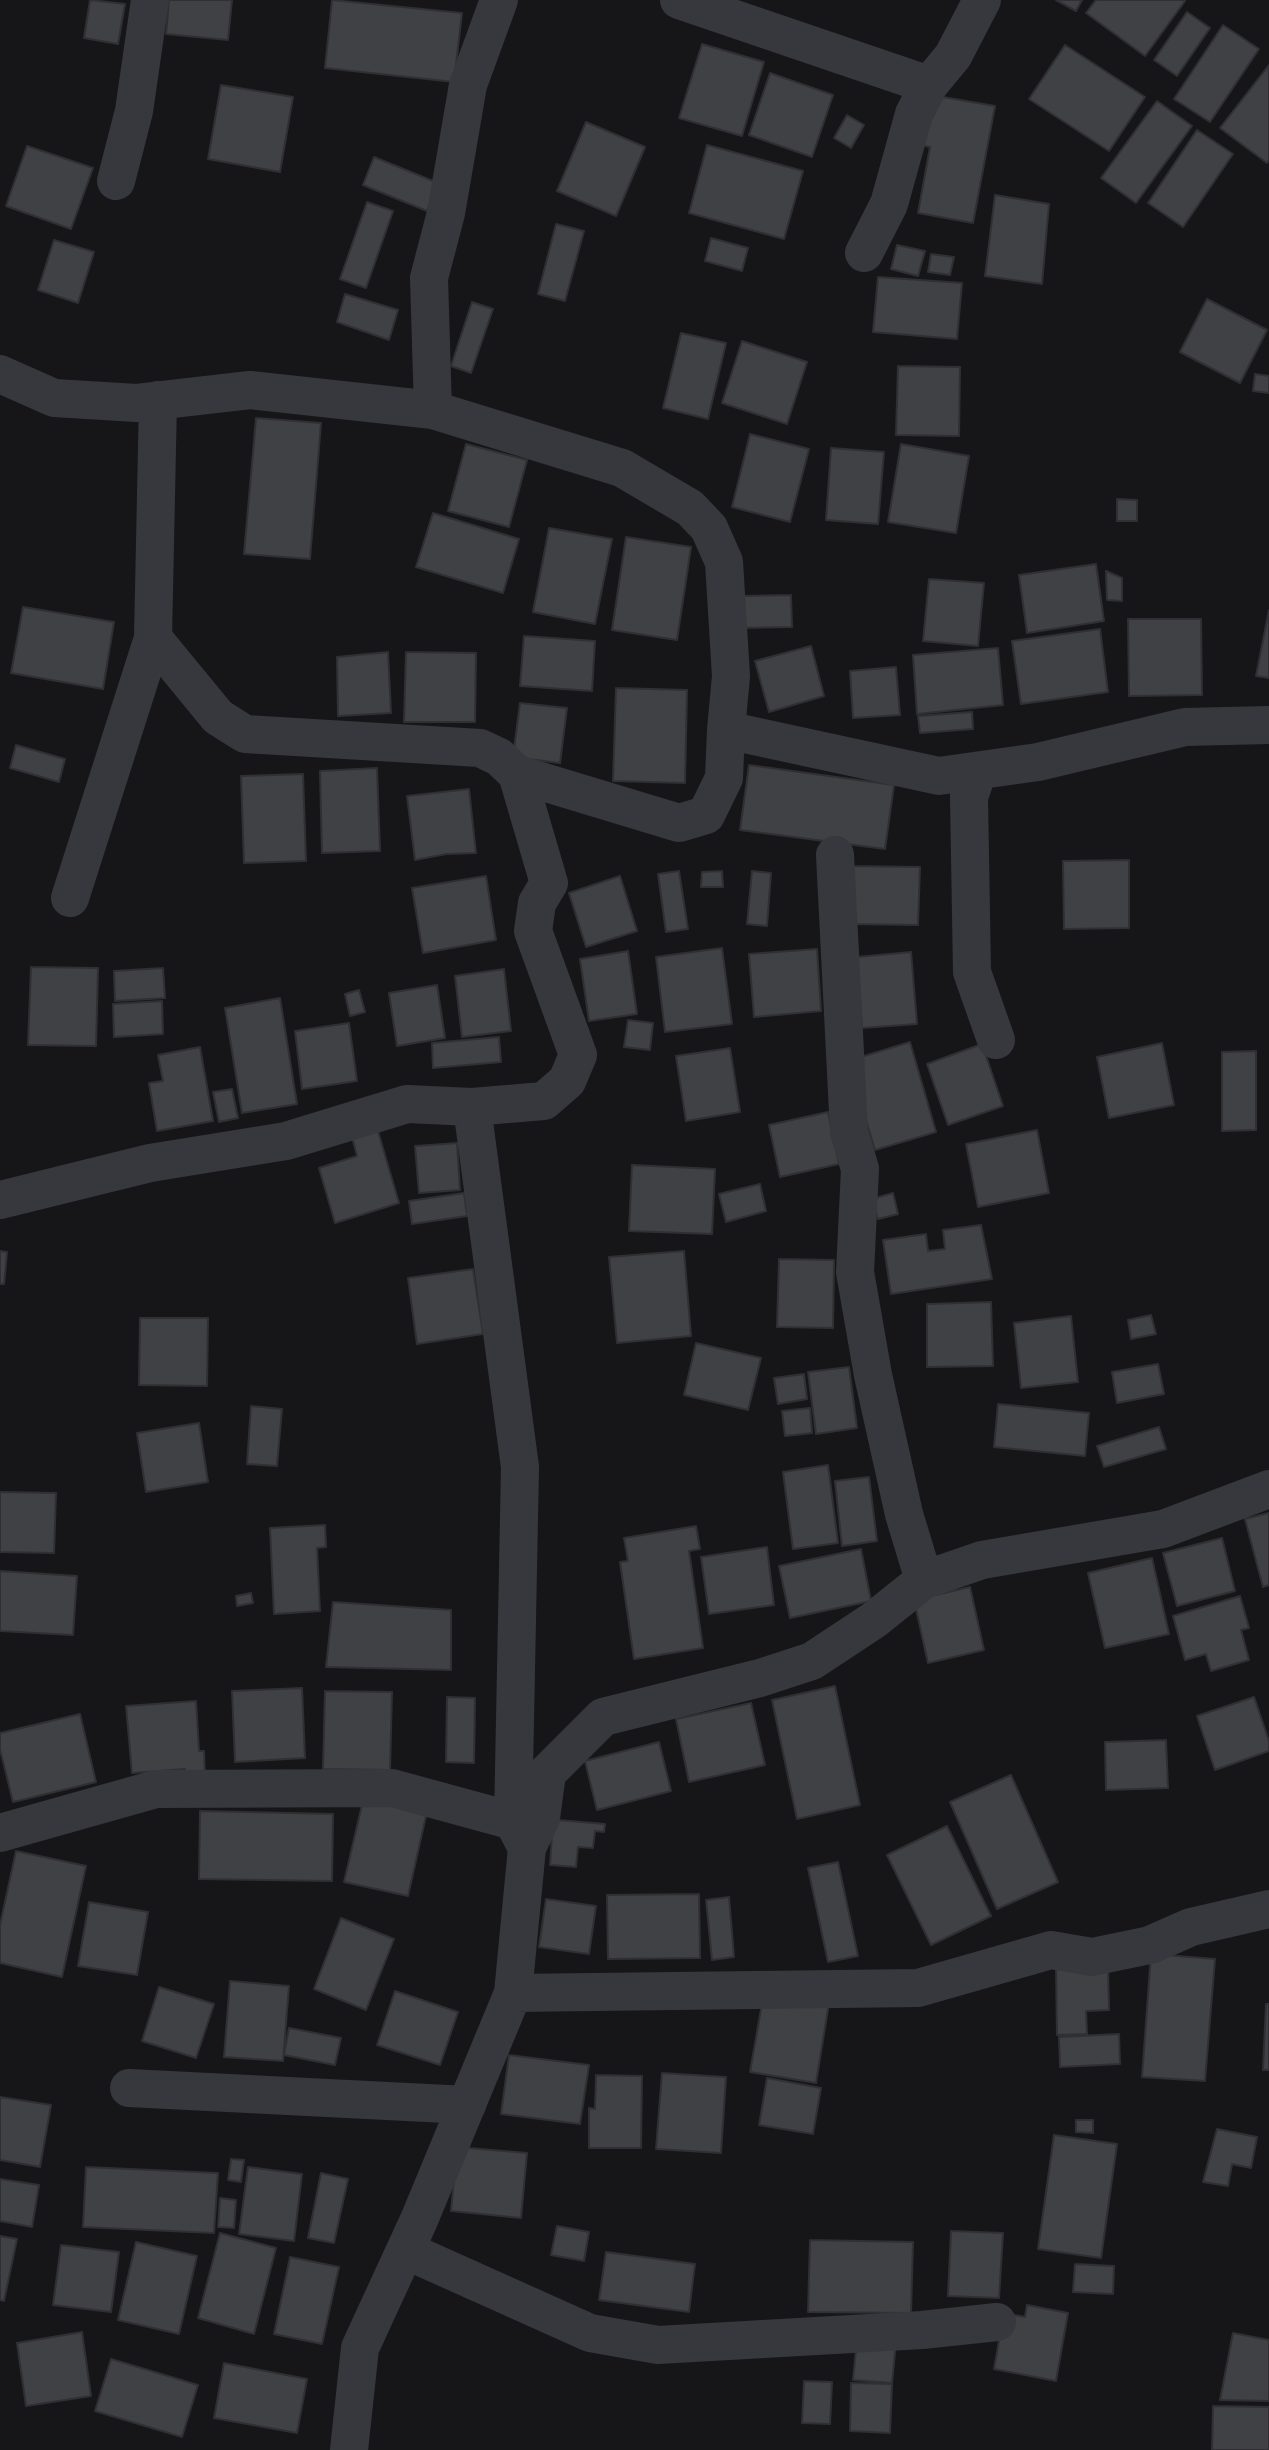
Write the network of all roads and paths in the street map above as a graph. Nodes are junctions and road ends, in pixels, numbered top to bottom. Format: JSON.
{"nodes":[{"id":1,"x":150,"y":0,"type":"edge"},
{"id":2,"x":499,"y":0,"type":"edge"},
{"id":3,"x":679,"y":0,"type":"edge"},
{"id":4,"x":982,"y":0,"type":"edge"},
{"id":5,"x":929,"y":85,"type":"junction"},
{"id":6,"x":116,"y":181,"type":"dead end"},
{"id":7,"x":864,"y":253,"type":"dead end"},
{"id":8,"x":0,"y":374,"type":"edge"},
{"id":9,"x":158,"y":400,"type":"junction"},
{"id":10,"x":433,"y":410,"type":"junction"},
{"id":11,"x":153,"y":638,"type":"junction"},
{"id":12,"x":1269,"y":725,"type":"edge"},
{"id":13,"x":726,"y":730,"type":"junction"},
{"id":14,"x":978,"y":771,"type":"junction"},
{"id":15,"x":517,"y":774,"type":"junction"},
{"id":16,"x":835,"y":855,"type":"dead end"},
{"id":17,"x":69,"y":898,"type":"dead end"},
{"id":18,"x":996,"y":1040,"type":"dead end"},
{"id":19,"x":472,"y":1107,"type":"junction"},
{"id":20,"x":0,"y":1200,"type":"edge"},
{"id":21,"x":1269,"y":1489,"type":"edge"},
{"id":22,"x":924,"y":1580,"type":"junction"},
{"id":23,"x":527,"y":1829,"type":"junction"},
{"id":24,"x":0,"y":1833,"type":"edge"},
{"id":25,"x":1269,"y":1909,"type":"edge"},
{"id":26,"x":513,"y":1993,"type":"junction"},
{"id":27,"x":129,"y":2088,"type":"dead end"},
{"id":28,"x":467,"y":2105,"type":"junction"},
{"id":29,"x":405,"y":2249,"type":"junction"},
{"id":30,"x":997,"y":2322,"type":"dead end"},
{"id":31,"x":349,"y":2450,"type":"edge"}],
"edges":[{"from":1,"to":6,"type":"street"},
{"from":2,"to":10,"type":"street"},
{"from":3,"to":5,"type":"street"},
{"from":4,"to":5,"type":"street"},
{"from":5,"to":7,"type":"street"},
{"from":8,"to":9,"type":"street"},
{"from":9,"to":10,"type":"street"},
{"from":9,"to":11,"type":"street"},
{"from":10,"to":13,"type":"street"},
{"from":11,"to":15,"type":"street"},
{"from":11,"to":17,"type":"street"},
{"from":12,"to":14,"type":"street"},
{"from":13,"to":14,"type":"street"},
{"from":13,"to":15,"type":"street"},
{"from":14,"to":18,"type":"street"},
{"from":15,"to":19,"type":"street"},
{"from":16,"to":22,"type":"street"},
{"from":19,"to":20,"type":"street"},
{"from":19,"to":23,"type":"street"},
{"from":21,"to":22,"type":"street"},
{"from":22,"to":23,"type":"street"},
{"from":23,"to":24,"type":"street"},
{"from":23,"to":26,"type":"street"},
{"from":25,"to":26,"type":"street"},
{"from":26,"to":28,"type":"street"},
{"from":27,"to":28,"type":"street"},
{"from":28,"to":29,"type":"street"},
{"from":29,"to":30,"type":"street"},
{"from":29,"to":31,"type":"street"}]}
